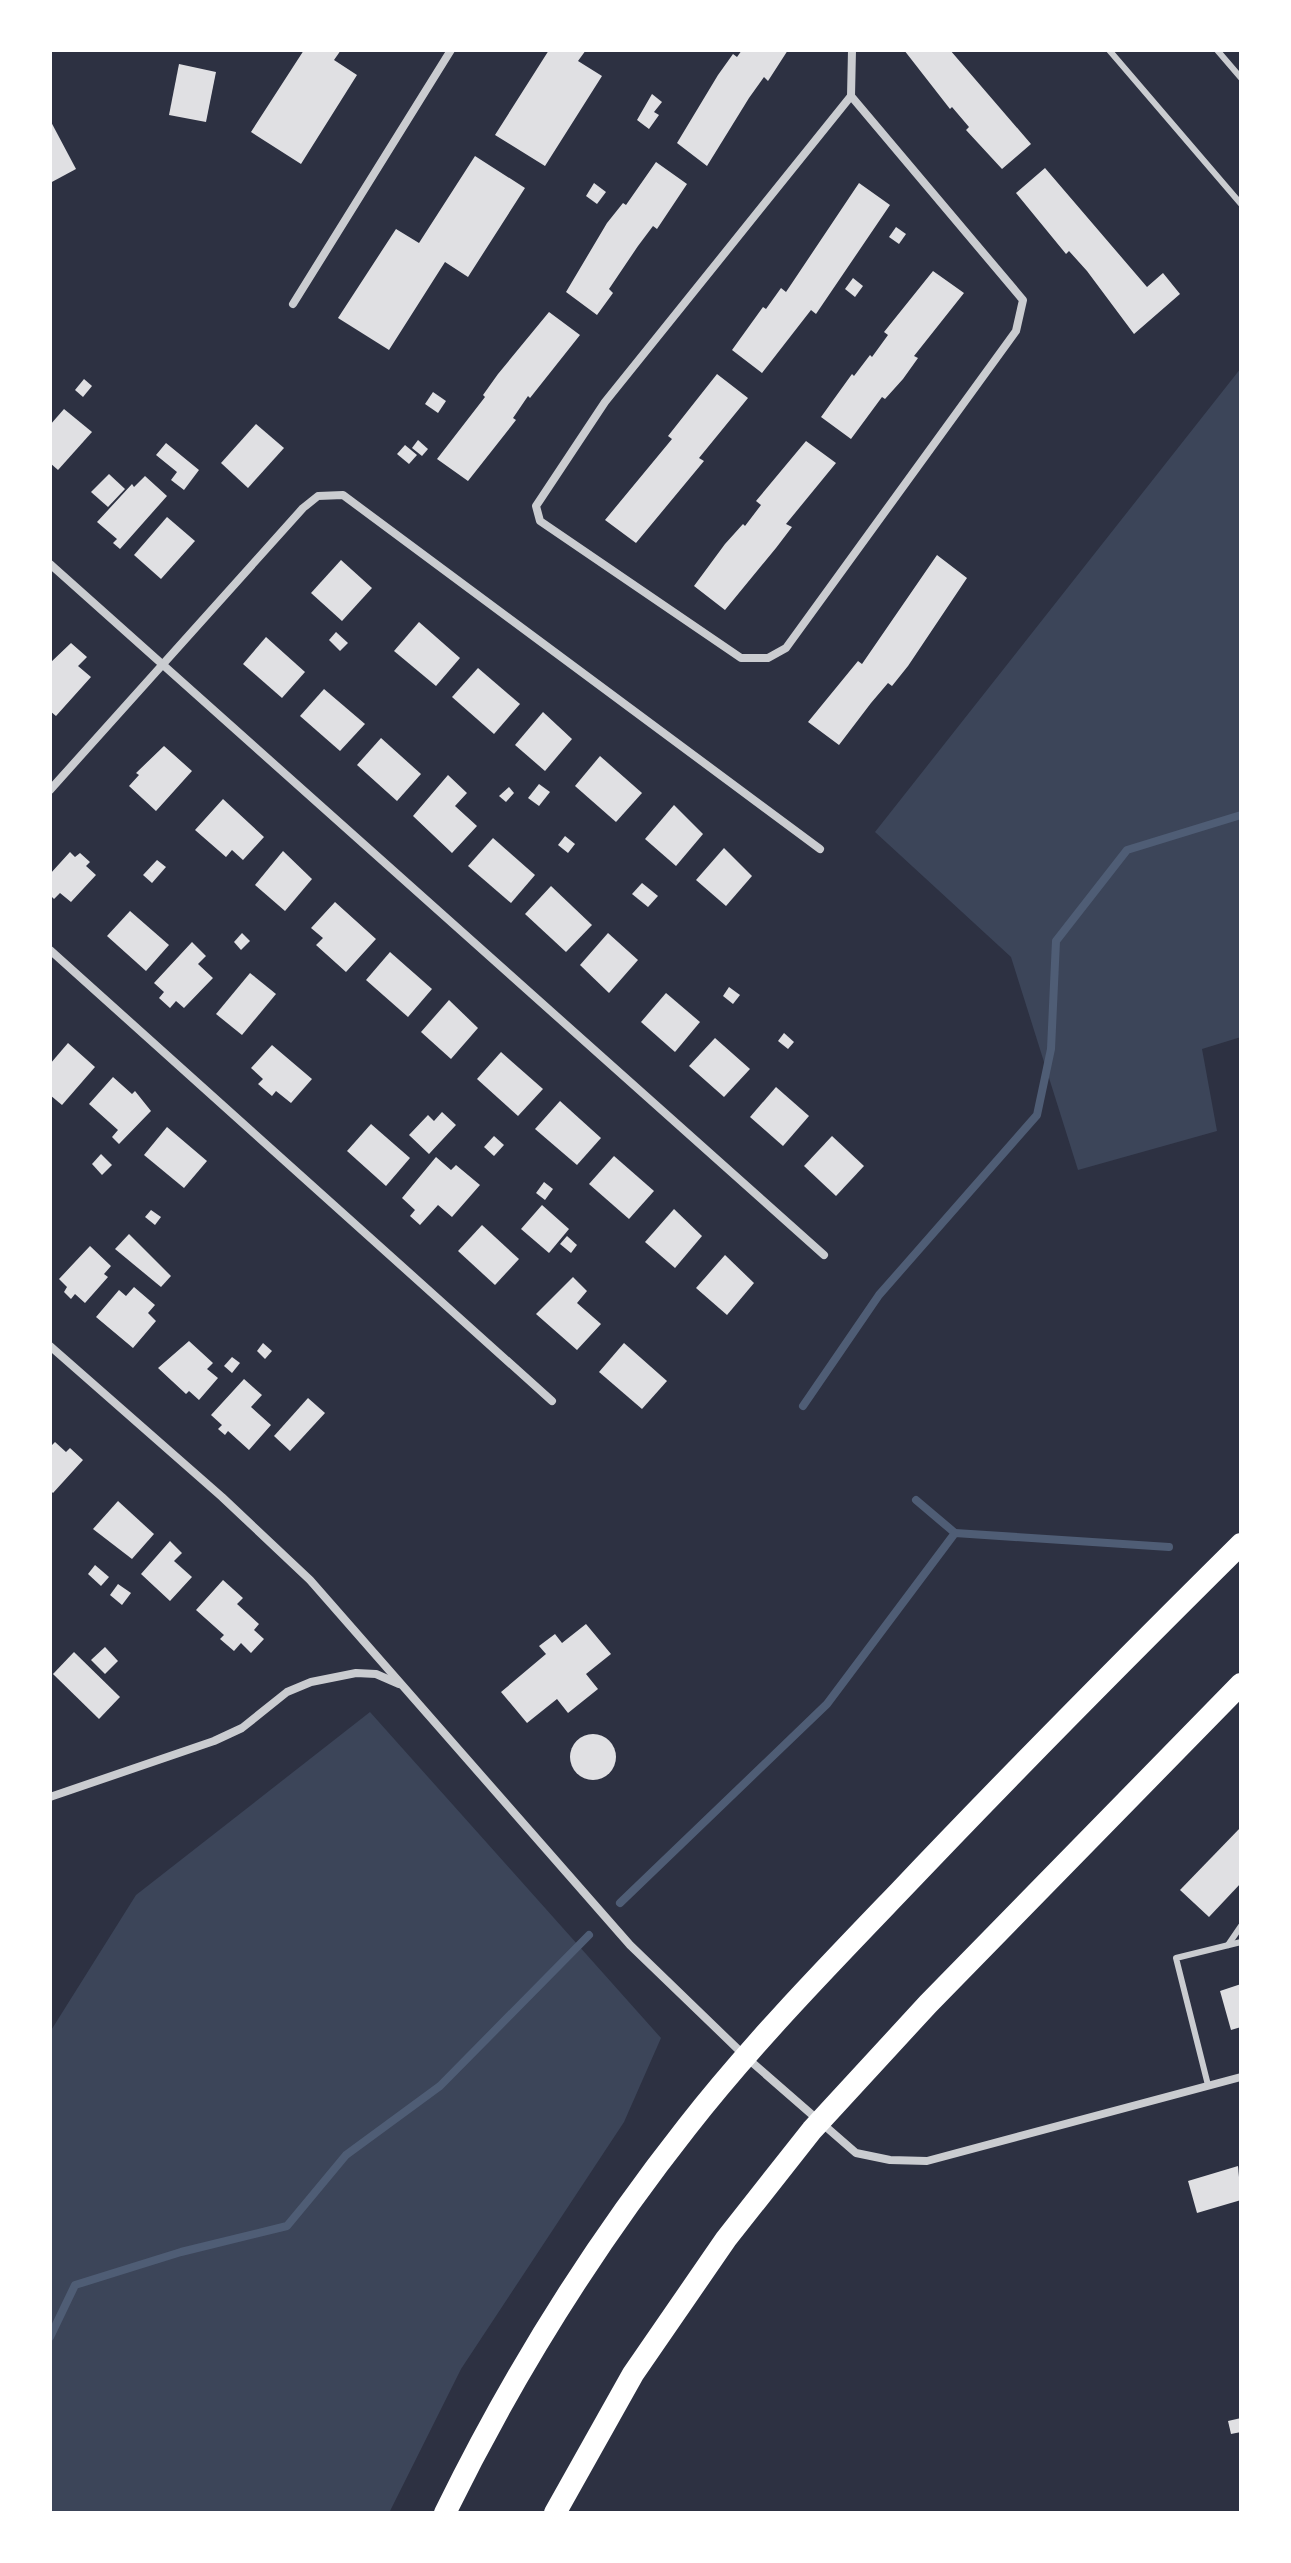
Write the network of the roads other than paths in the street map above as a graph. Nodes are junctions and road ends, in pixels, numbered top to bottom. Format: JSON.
{"nodes":[{"id":1,"x":451,"y":50,"type":"edge"},
{"id":2,"x":852,"y":50,"type":"edge"},
{"id":3,"x":1217,"y":50,"type":"edge"},
{"id":4,"x":1113,"y":51,"type":"edge"},
{"id":5,"x":1241,"y":78,"type":"edge"},
{"id":6,"x":851,"y":96,"type":"junction"},
{"id":7,"x":1241,"y":204,"type":"edge"},
{"id":8,"x":293,"y":304,"type":"dead end"},
{"id":9,"x":50,"y":564,"type":"edge"},
{"id":10,"x":164,"y":666,"type":"junction"},
{"id":11,"x":50,"y":790,"type":"edge"},
{"id":12,"x":820,"y":849,"type":"dead end"},
{"id":13,"x":50,"y":950,"type":"edge"},
{"id":14,"x":824,"y":1255,"type":"dead end"},
{"id":15,"x":50,"y":1346,"type":"edge"},
{"id":16,"x":552,"y":1401,"type":"dead end"},
{"id":17,"x":1241,"y":1544,"type":"edge"},
{"id":18,"x":1241,"y":1684,"type":"edge"},
{"id":19,"x":408,"y":1689,"type":"junction"},
{"id":20,"x":50,"y":1797,"type":"edge"},
{"id":21,"x":1241,"y":1926,"type":"edge"},
{"id":22,"x":1241,"y":1942,"type":"edge"},
{"id":23,"x":1228,"y":1945,"type":"junction"},
{"id":24,"x":747,"y":2058,"type":"junction"},
{"id":25,"x":1241,"y":2077,"type":"edge"},
{"id":26,"x":1208,"y":2085,"type":"junction"},
{"id":27,"x":820,"y":2121,"type":"junction"},
{"id":28,"x":445,"y":2513,"type":"edge"},
{"id":29,"x":555,"y":2513,"type":"edge"}],
"edges":[{"from":1,"to":8,"type":"street"},
{"from":2,"to":6,"type":"street"},
{"from":3,"to":5,"type":"lane"},
{"from":4,"to":7,"type":"lane"},
{"from":6,"to":6,"type":"street"},
{"from":9,"to":10,"type":"street"},
{"from":10,"to":11,"type":"street"},
{"from":10,"to":12,"type":"street"},
{"from":10,"to":14,"type":"street"},
{"from":13,"to":16,"type":"street"},
{"from":15,"to":19,"type":"street"},
{"from":17,"to":24,"type":"highway"},
{"from":18,"to":27,"type":"highway"},
{"from":19,"to":20,"type":"street"},
{"from":19,"to":24,"type":"street"},
{"from":21,"to":23,"type":"lane"},
{"from":22,"to":23,"type":"lane"},
{"from":23,"to":26,"type":"lane"},
{"from":24,"to":27,"type":"street"},
{"from":24,"to":28,"type":"highway"},
{"from":25,"to":26,"type":"street"},
{"from":26,"to":27,"type":"street"},
{"from":27,"to":29,"type":"highway"}]}
